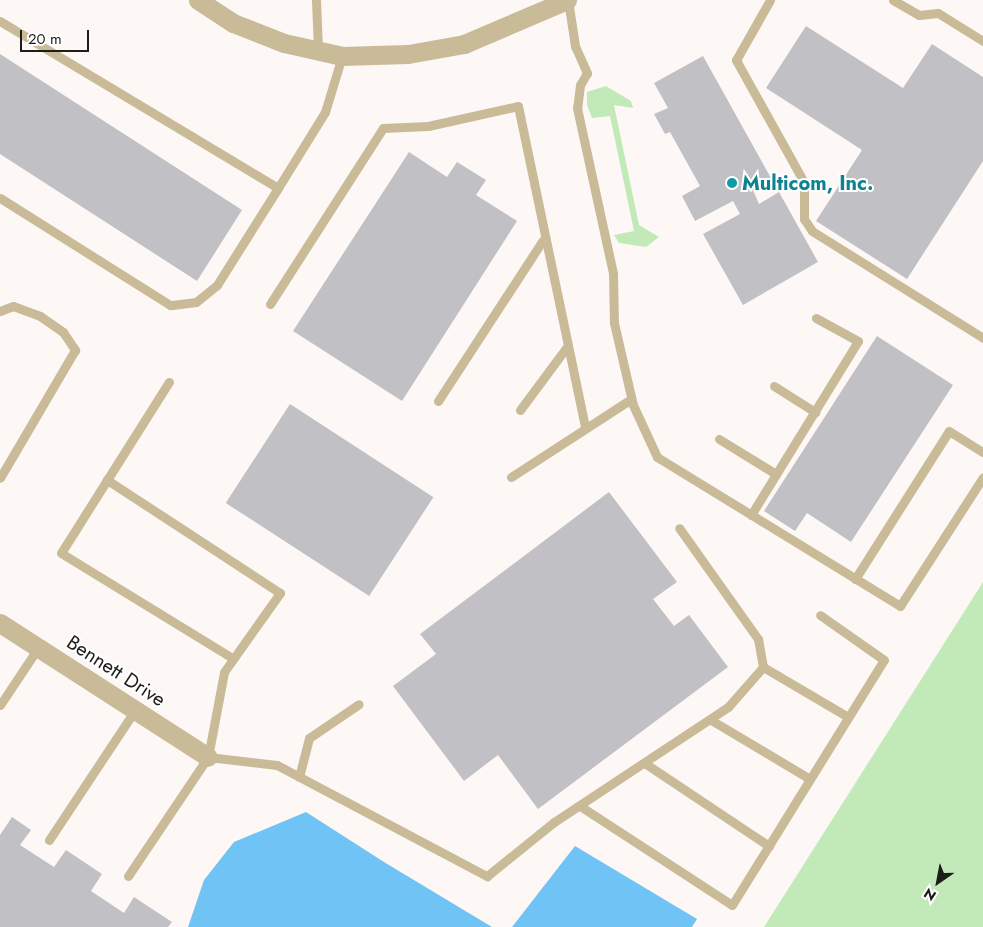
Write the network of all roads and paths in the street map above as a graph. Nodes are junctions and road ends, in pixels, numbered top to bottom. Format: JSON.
{"nodes":[{"id":1,"x":198,"y":0,"type":"edge"},
{"id":2,"x":316,"y":0,"type":"edge"},
{"id":3,"x":567,"y":0,"type":"edge"},
{"id":4,"x":770,"y":0,"type":"edge"},
{"id":5,"x":893,"y":0,"type":"edge"},
{"id":6,"x":0,"y":21,"type":"edge"},
{"id":7,"x":983,"y":41,"type":"edge"},
{"id":8,"x":318,"y":50,"type":"junction"},
{"id":9,"x":342,"y":56,"type":"junction"},
{"id":10,"x":278,"y":188,"type":"junction"},
{"id":11,"x":0,"y":198,"type":"edge"},
{"id":12,"x":543,"y":240,"type":"junction"},
{"id":13,"x":270,"y":304,"type":"dead end"},
{"id":14,"x":0,"y":311,"type":"edge"},
{"id":15,"x":816,"y":318,"type":"dead end"},
{"id":16,"x":983,"y":338,"type":"edge"},
{"id":17,"x":566,"y":348,"type":"junction"},
{"id":18,"x":170,"y":382,"type":"dead end"},
{"id":19,"x":774,"y":386,"type":"dead end"},
{"id":20,"x":631,"y":399,"type":"junction"},
{"id":21,"x":438,"y":401,"type":"dead end"},
{"id":22,"x":520,"y":410,"type":"dead end"},
{"id":23,"x":815,"y":412,"type":"junction"},
{"id":24,"x":585,"y":426,"type":"junction"},
{"id":25,"x":719,"y":439,"type":"dead end"},
{"id":26,"x":983,"y":452,"type":"edge"},
{"id":27,"x":776,"y":474,"type":"junction"},
{"id":28,"x":511,"y":477,"type":"dead end"},
{"id":29,"x":983,"y":477,"type":"edge"},
{"id":30,"x":0,"y":478,"type":"edge"},
{"id":31,"x":107,"y":480,"type":"junction"},
{"id":32,"x":751,"y":515,"type":"junction"},
{"id":33,"x":679,"y":528,"type":"dead end"},
{"id":34,"x":855,"y":579,"type":"junction"},
{"id":35,"x":820,"y":615,"type":"dead end"},
{"id":36,"x":0,"y":623,"type":"edge"},
{"id":37,"x":38,"y":648,"type":"junction"},
{"id":38,"x":231,"y":658,"type":"junction"},
{"id":39,"x":763,"y":667,"type":"junction"},
{"id":40,"x":359,"y":704,"type":"dead end"},
{"id":41,"x":0,"y":705,"type":"edge"},
{"id":42,"x":135,"y":710,"type":"junction"},
{"id":43,"x":848,"y":717,"type":"junction"},
{"id":44,"x":711,"y":720,"type":"junction"},
{"id":45,"x":208,"y":757,"type":"junction"},
{"id":46,"x":646,"y":764,"type":"junction"},
{"id":47,"x":299,"y":777,"type":"junction"},
{"id":48,"x":810,"y":779,"type":"junction"},
{"id":49,"x":580,"y":806,"type":"junction"},
{"id":50,"x":48,"y":840,"type":"dead end"},
{"id":51,"x":769,"y":846,"type":"junction"},
{"id":52,"x":128,"y":876,"type":"dead end"}],
"edges":[{"from":1,"to":8,"type":"street"},
{"from":2,"to":8,"type":"lane"},
{"from":3,"to":9,"type":"street"},
{"from":3,"to":20,"type":"lane"},
{"from":4,"to":16,"type":"lane"},
{"from":5,"to":7,"type":"lane"},
{"from":6,"to":10,"type":"lane"},
{"from":8,"to":9,"type":"street"},
{"from":9,"to":10,"type":"lane"},
{"from":10,"to":11,"type":"lane"},
{"from":12,"to":13,"type":"lane"},
{"from":12,"to":17,"type":"lane"},
{"from":12,"to":21,"type":"lane"},
{"from":14,"to":30,"type":"lane"},
{"from":15,"to":23,"type":"lane"},
{"from":17,"to":22,"type":"lane"},
{"from":17,"to":24,"type":"lane"},
{"from":18,"to":31,"type":"lane"},
{"from":19,"to":23,"type":"lane"},
{"from":20,"to":24,"type":"lane"},
{"from":20,"to":32,"type":"lane"},
{"from":23,"to":27,"type":"lane"},
{"from":24,"to":28,"type":"lane"},
{"from":25,"to":27,"type":"lane"},
{"from":26,"to":34,"type":"lane"},
{"from":27,"to":32,"type":"lane"},
{"from":29,"to":34,"type":"lane"},
{"from":31,"to":38,"type":"lane"},
{"from":31,"to":38,"type":"lane"},
{"from":32,"to":34,"type":"lane"},
{"from":33,"to":39,"type":"lane"},
{"from":35,"to":43,"type":"lane"},
{"from":36,"to":37,"type":"street","name":"Bennett Drive"},
{"from":37,"to":41,"type":"lane"},
{"from":37,"to":42,"type":"street","name":"Bennett Drive"},
{"from":38,"to":45,"type":"lane"},
{"from":39,"to":43,"type":"lane"},
{"from":39,"to":44,"type":"lane"},
{"from":40,"to":47,"type":"lane"},
{"from":42,"to":45,"type":"street","name":"Bennett Drive"},
{"from":42,"to":50,"type":"lane"},
{"from":43,"to":48,"type":"lane"},
{"from":44,"to":46,"type":"lane"},
{"from":44,"to":48,"type":"lane"},
{"from":45,"to":47,"type":"lane"},
{"from":45,"to":52,"type":"lane"},
{"from":46,"to":49,"type":"lane"},
{"from":46,"to":51,"type":"lane"},
{"from":47,"to":49,"type":"lane"},
{"from":48,"to":51,"type":"lane"},
{"from":49,"to":51,"type":"lane"}]}
